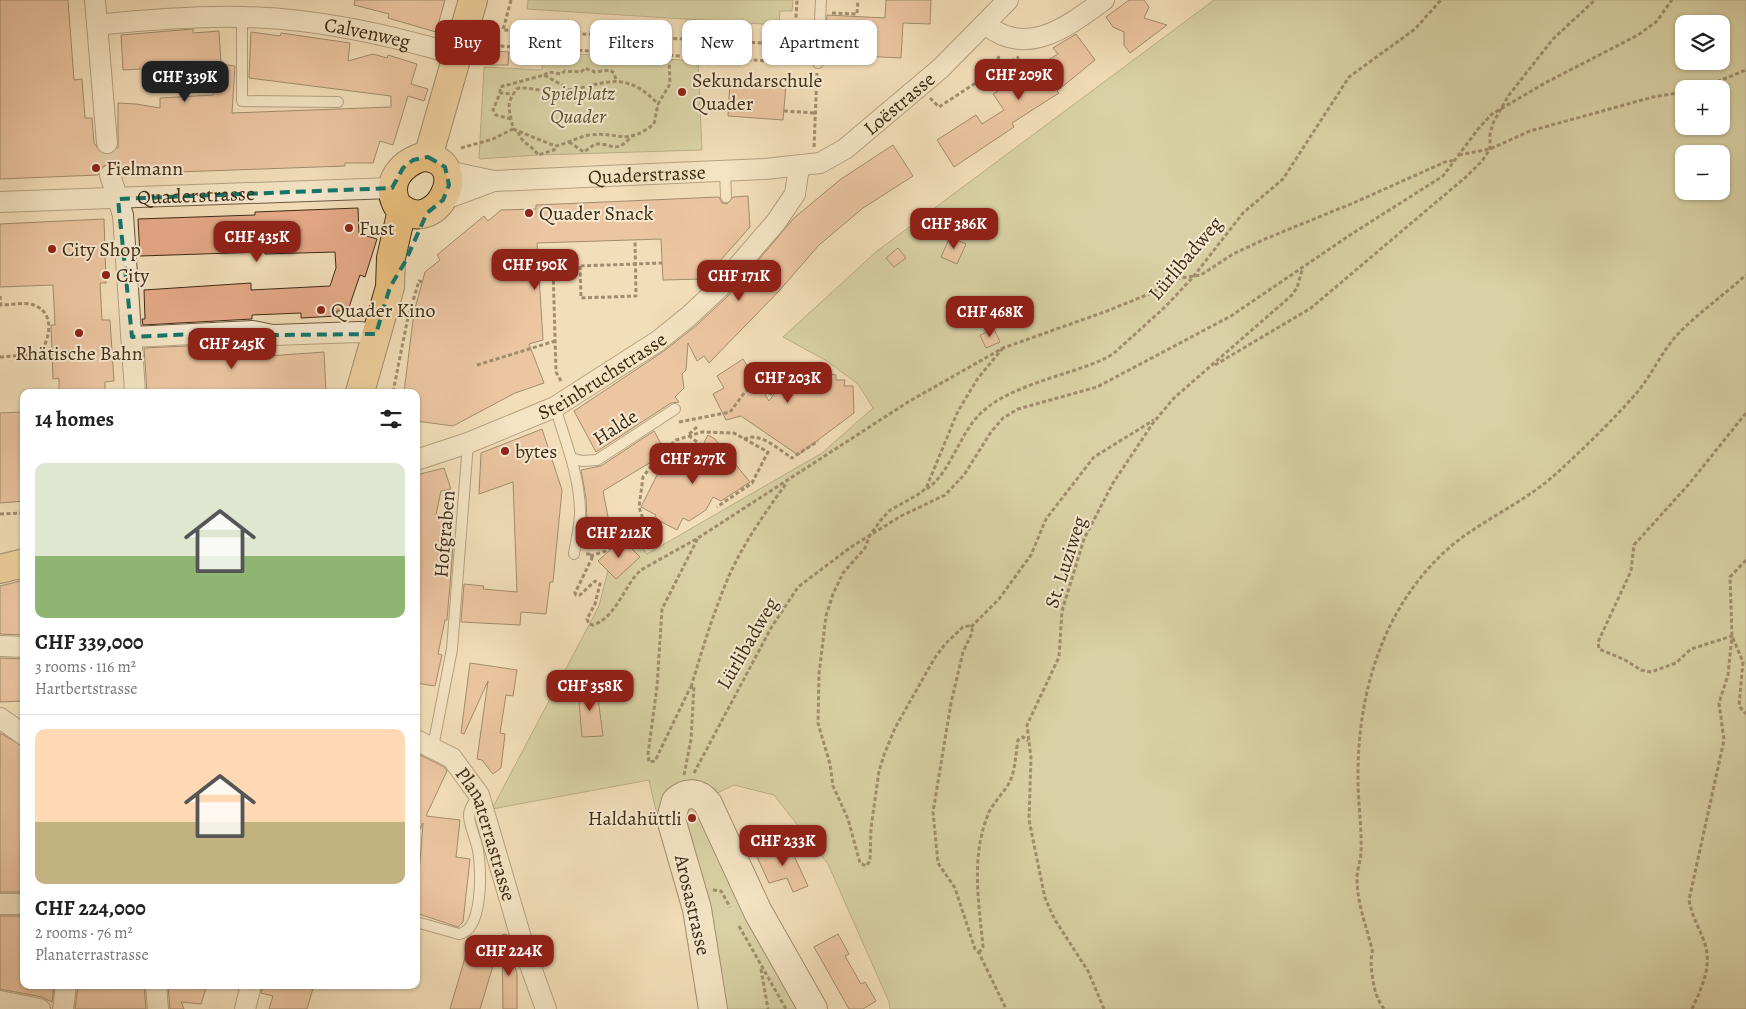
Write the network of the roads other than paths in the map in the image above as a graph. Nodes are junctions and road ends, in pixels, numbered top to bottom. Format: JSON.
{"nodes":[{"id":1,"x":95,"y":0,"type":"edge"},
{"id":2,"x":472,"y":0,"type":"edge"},
{"id":3,"x":821,"y":0,"type":"edge"},
{"id":4,"x":1008,"y":0,"type":"edge"},
{"id":5,"x":1104,"y":0,"type":"edge"},
{"id":6,"x":242,"y":17,"type":"junction"},
{"id":7,"x":471,"y":20,"type":"edge"},
{"id":8,"x":820,"y":20,"type":"edge"},
{"id":9,"x":986,"y":24,"type":"junction"},
{"id":10,"x":97,"y":25,"type":"junction"},
{"id":11,"x":435,"y":44,"type":"edge"},
{"id":12,"x":465,"y":65,"type":"edge"},
{"id":13,"x":338,"y":102,"type":"dead end"},
{"id":14,"x":107,"y":143,"type":"tunnel mouth"},
{"id":15,"x":438,"y":164,"type":"junction"},
{"id":16,"x":799,"y":167,"type":"junction"},
{"id":17,"x":725,"y":171,"type":"junction"},
{"id":18,"x":110,"y":175,"type":"tunnel mouth"},
{"id":19,"x":494,"y":181,"type":"junction"},
{"id":20,"x":726,"y":197,"type":"dead end"},
{"id":21,"x":118,"y":199,"type":"junction"},
{"id":22,"x":0,"y":202,"type":"edge"},
{"id":23,"x":416,"y":203,"type":"junction"},
{"id":24,"x":376,"y":334,"type":"junction"},
{"id":25,"x":132,"y":336,"type":"junction"},
{"id":26,"x":135,"y":389,"type":"edge"},
{"id":27,"x":361,"y":389,"type":"edge"},
{"id":28,"x":555,"y":407,"type":"junction"},
{"id":29,"x":677,"y":412,"type":"road end"},
{"id":30,"x":468,"y":443,"type":"junction"},
{"id":31,"x":571,"y":458,"type":"junction"},
{"id":32,"x":420,"y":459,"type":"edge"},
{"id":33,"x":574,"y":554,"type":"road end"},
{"id":34,"x":20,"y":564,"type":"edge"},
{"id":35,"x":0,"y":569,"type":"edge"},
{"id":36,"x":0,"y":646,"type":"edge"},
{"id":37,"x":20,"y":647,"type":"edge"},
{"id":38,"x":0,"y":718,"type":"edge"},
{"id":39,"x":20,"y":732,"type":"edge"},
{"id":40,"x":425,"y":743,"type":"edge"},
{"id":41,"x":480,"y":795,"type":"junction"},
{"id":42,"x":0,"y":904,"type":"edge"},
{"id":43,"x":20,"y":904,"type":"edge"},
{"id":44,"x":420,"y":923,"type":"edge"},
{"id":45,"x":66,"y":989,"type":"edge"},
{"id":46,"x":156,"y":989,"type":"edge"},
{"id":47,"x":251,"y":989,"type":"edge"},
{"id":48,"x":0,"y":1002,"type":"edge"},
{"id":49,"x":40,"y":1009,"type":"edge"},
{"id":50,"x":63,"y":1009,"type":"edge"},
{"id":51,"x":158,"y":1009,"type":"edge"},
{"id":52,"x":245,"y":1009,"type":"edge"},
{"id":53,"x":546,"y":1009,"type":"edge"},
{"id":54,"x":713,"y":1009,"type":"edge"},
{"id":55,"x":813,"y":1009,"type":"edge"}],
"edges":[{"from":1,"to":10,"type":"street"},
{"from":2,"to":7,"type":"main road"},
{"from":3,"to":8,"type":"lane"},
{"from":4,"to":9,"type":"street","name":"Loëstrasse"},
{"from":5,"to":9,"type":"street"},
{"from":6,"to":10,"type":"street","name":"Calvenweg"},
{"from":6,"to":11,"type":"street","name":"Calvenweg"},
{"from":6,"to":13,"type":"lane"},
{"from":9,"to":16,"type":"street","name":"Loëstrasse"},
{"from":10,"to":14,"type":"street"},
{"from":12,"to":15,"type":"main road"},
{"from":15,"to":19,"type":"street","name":"Quaderstrasse"},
{"from":15,"to":23,"type":"main road"},
{"from":15,"to":23,"type":"main road"},
{"from":16,"to":17,"type":"street","name":"Quaderstrasse"},
{"from":16,"to":28,"type":"street","name":"Steinbruchstrasse"},
{"from":17,"to":19,"type":"street","name":"Quaderstrasse"},
{"from":17,"to":20,"type":"lane"},
{"from":18,"to":21,"type":"street"},
{"from":19,"to":23,"type":"street","name":"Quaderstrasse"},
{"from":21,"to":22,"type":"street","name":"Quaderstrasse"},
{"from":21,"to":23,"type":"street","name":"Quaderstrasse"},
{"from":21,"to":25,"type":"street"},
{"from":23,"to":24,"type":"main road"},
{"from":24,"to":25,"type":"street"},
{"from":24,"to":27,"type":"main road"},
{"from":25,"to":26,"type":"street"},
{"from":28,"to":30,"type":"street","name":"Steinbruchstrasse"},
{"from":28,"to":31,"type":"lane"},
{"from":29,"to":31,"type":"lane","name":"Halde"},
{"from":30,"to":32,"type":"street","name":"Steinbruchstrasse"},
{"from":30,"to":40,"type":"lane","name":"Hofgraben"},
{"from":31,"to":33,"type":"lane"},
{"from":34,"to":35,"type":"main road"},
{"from":36,"to":37,"type":"street"},
{"from":38,"to":39,"type":"street"},
{"from":40,"to":41,"type":"street","name":"Planaterrastrasse"},
{"from":41,"to":44,"type":"lane"},
{"from":41,"to":53,"type":"street","name":"Planaterrastrasse"},
{"from":42,"to":43,"type":"street"},
{"from":45,"to":50,"type":"street"},
{"from":46,"to":51,"type":"street"},
{"from":47,"to":52,"type":"street"},
{"from":48,"to":49,"type":"street"},
{"from":54,"to":55,"type":"main road","name":"Arosastrasse"}]}
